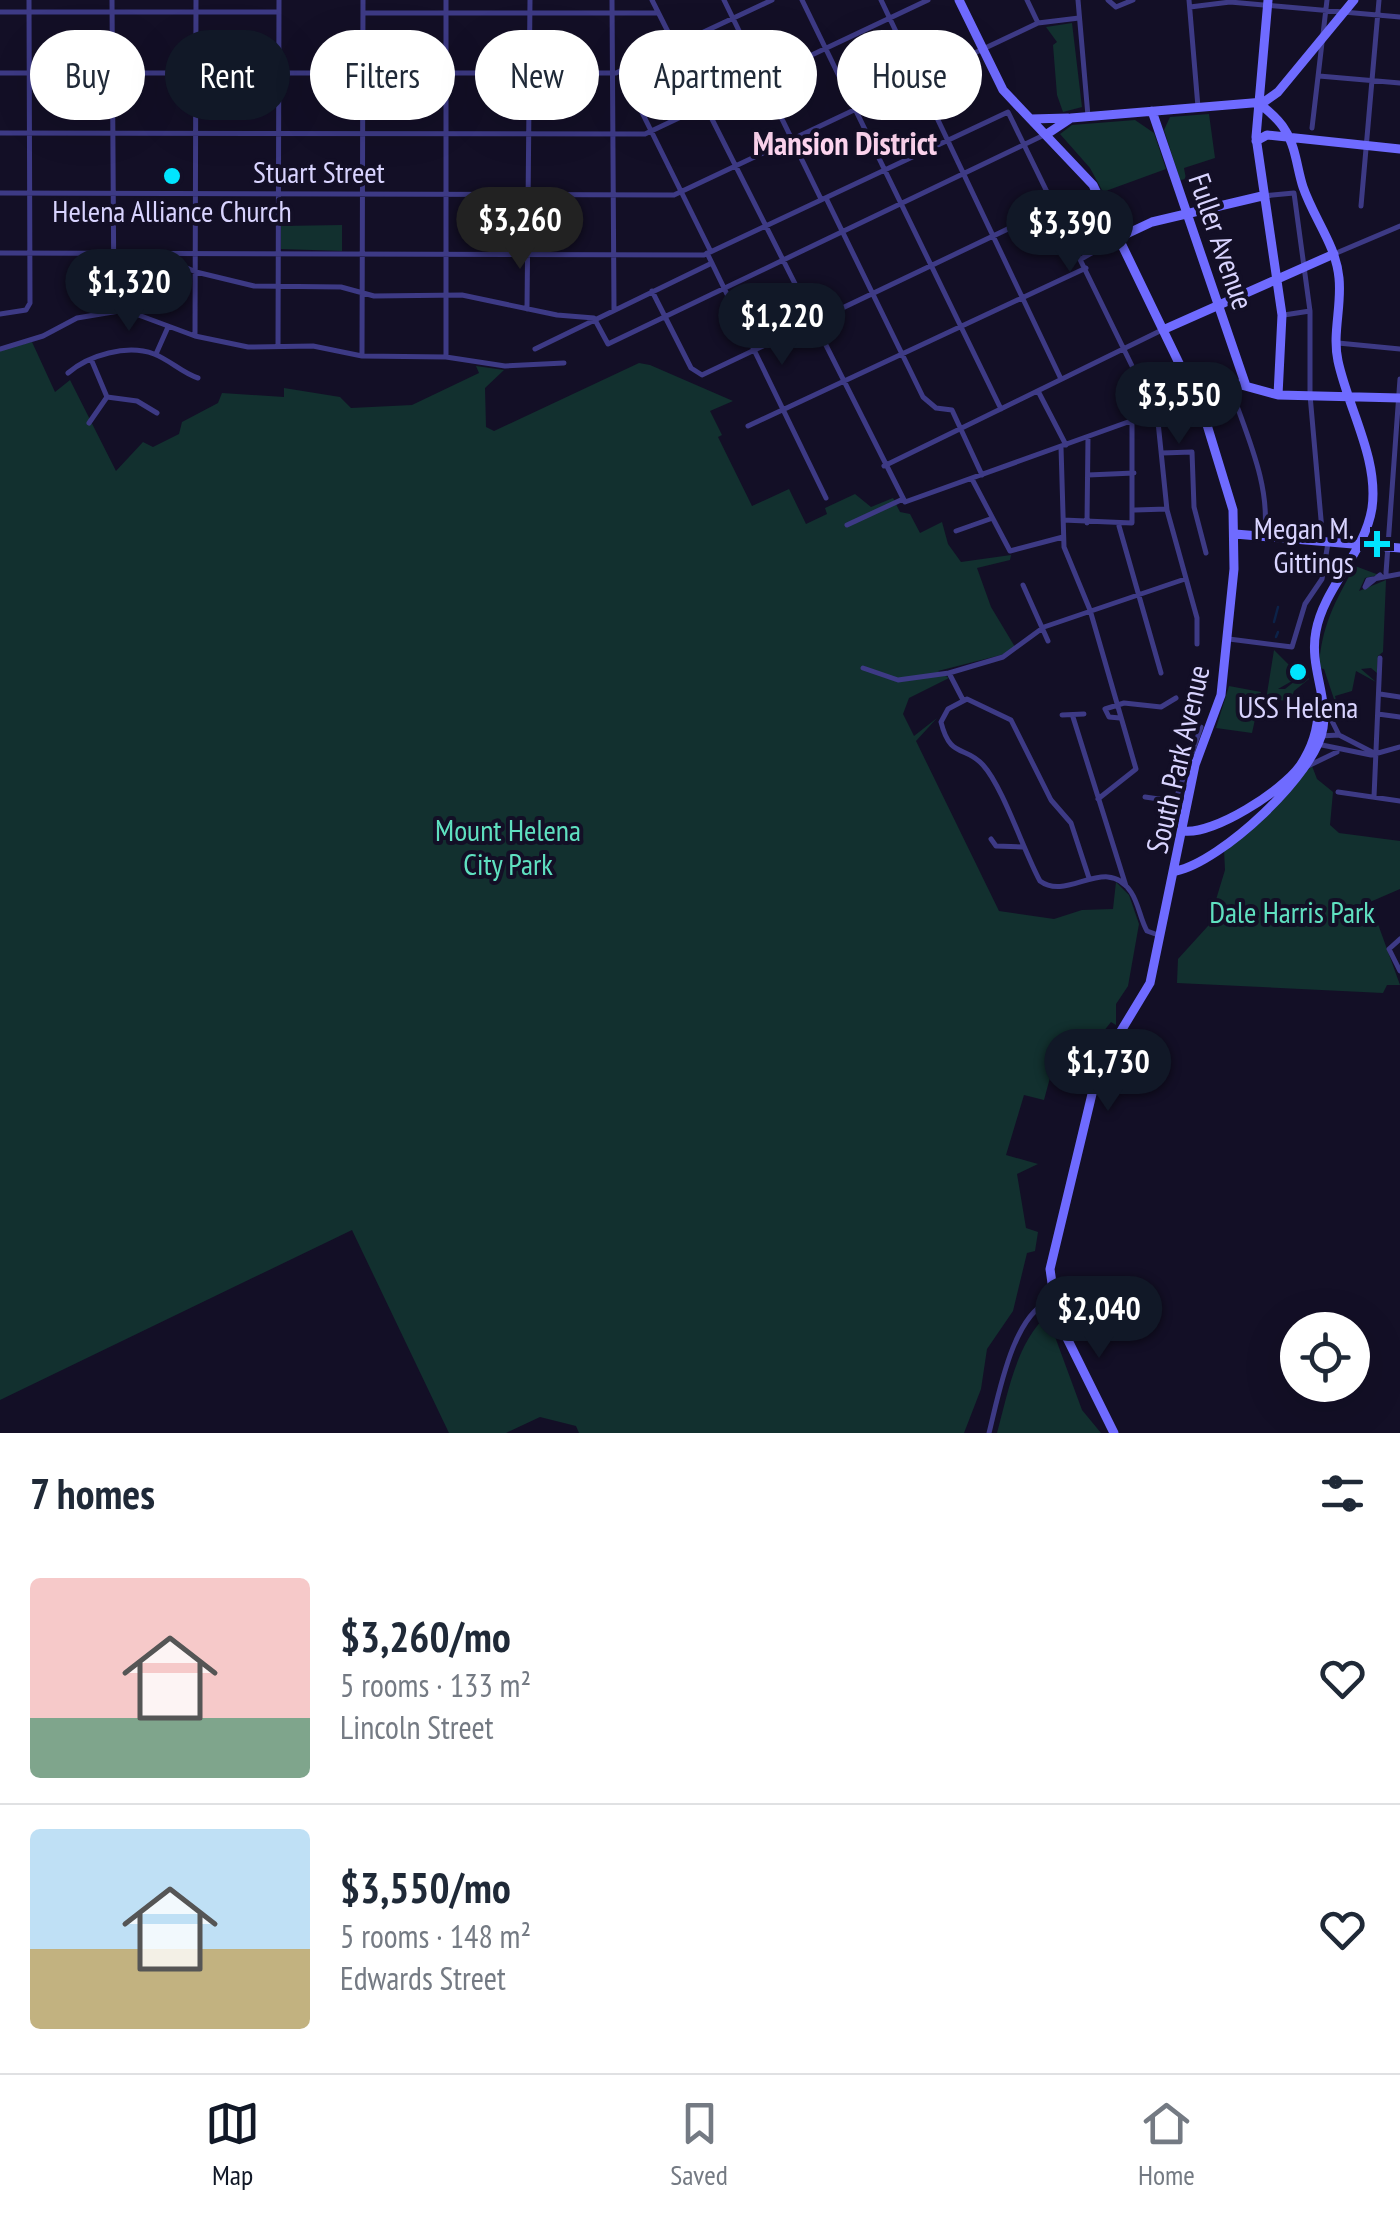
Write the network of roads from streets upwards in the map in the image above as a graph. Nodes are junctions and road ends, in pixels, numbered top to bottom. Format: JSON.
{"nodes":[{"id":1,"x":29,"y":0,"type":"edge"},
{"id":2,"x":112,"y":0,"type":"edge"},
{"id":3,"x":196,"y":0,"type":"edge"},
{"id":4,"x":279,"y":0,"type":"edge"},
{"id":5,"x":363,"y":0,"type":"edge"},
{"id":6,"x":446,"y":0,"type":"edge"},
{"id":7,"x":530,"y":0,"type":"edge"},
{"id":8,"x":612,"y":0,"type":"edge"},
{"id":9,"x":652,"y":0,"type":"edge"},
{"id":10,"x":724,"y":0,"type":"edge"},
{"id":11,"x":772,"y":0,"type":"edge"},
{"id":12,"x":802,"y":0,"type":"edge"},
{"id":13,"x":881,"y":0,"type":"edge"},
{"id":14,"x":928,"y":0,"type":"edge"},
{"id":15,"x":958,"y":0,"type":"edge"},
{"id":16,"x":1027,"y":0,"type":"edge"},
{"id":17,"x":1078,"y":0,"type":"edge"},
{"id":18,"x":1108,"y":0,"type":"edge"},
{"id":19,"x":1133,"y":0,"type":"edge"},
{"id":20,"x":1326,"y":0,"type":"edge"},
{"id":21,"x":1354,"y":0,"type":"edge"},
{"id":22,"x":1379,"y":0,"type":"edge"},
{"id":23,"x":1189,"y":3,"type":"edge"},
{"id":24,"x":1268,"y":3,"type":"edge"},
{"id":25,"x":1326,"y":11,"type":"junction"},
{"id":26,"x":0,"y":12,"type":"edge"},
{"id":27,"x":29,"y":12,"type":"junction"},
{"id":28,"x":112,"y":12,"type":"junction"},
{"id":29,"x":279,"y":12,"type":"junction"},
{"id":30,"x":530,"y":12,"type":"junction"},
{"id":31,"x":1344,"y":12,"type":"junction"},
{"id":32,"x":196,"y":13,"type":"junction"},
{"id":33,"x":364,"y":13,"type":"junction"},
{"id":34,"x":446,"y":13,"type":"junction"},
{"id":35,"x":612,"y":13,"type":"junction"},
{"id":36,"x":658,"y":13,"type":"junction"},
{"id":37,"x":1378,"y":15,"type":"junction"},
{"id":38,"x":1400,"y":17,"type":"edge"},
{"id":39,"x":890,"y":18,"type":"junction"},
{"id":40,"x":1079,"y":18,"type":"junction"},
{"id":41,"x":733,"y":19,"type":"junction"},
{"id":42,"x":1038,"y":23,"type":"junction"},
{"id":43,"x":112,"y":30,"type":"edge"},
{"id":44,"x":196,"y":30,"type":"edge"},
{"id":45,"x":279,"y":30,"type":"edge"},
{"id":46,"x":364,"y":30,"type":"edge"},
{"id":47,"x":446,"y":30,"type":"edge"},
{"id":48,"x":530,"y":30,"type":"edge"},
{"id":49,"x":667,"y":30,"type":"edge"},
{"id":50,"x":709,"y":30,"type":"edge"},
{"id":51,"x":738,"y":30,"type":"edge"},
{"id":52,"x":896,"y":30,"type":"edge"},
{"id":53,"x":973,"y":30,"type":"edge"},
{"id":54,"x":1322,"y":38,"type":"junction"},
{"id":55,"x":826,"y":48,"type":"junction"},
{"id":56,"x":982,"y":49,"type":"joint"},
{"id":57,"x":817,"y":52,"type":"edge"},
{"id":58,"x":837,"y":71,"type":"edge"},
{"id":59,"x":0,"y":72,"type":"edge"},
{"id":60,"x":619,"y":72,"type":"edge"},
{"id":61,"x":30,"y":73,"type":"junction"},
{"id":62,"x":599,"y":73,"type":"edge"},
{"id":63,"x":612,"y":73,"type":"junction"},
{"id":64,"x":1319,"y":76,"type":"junction"},
{"id":65,"x":1371,"y":81,"type":"junction"},
{"id":66,"x":1400,"y":83,"type":"edge"},
{"id":67,"x":1278,"y":92,"type":"junction"},
{"id":68,"x":1259,"y":103,"type":"junction"},
{"id":69,"x":1198,"y":108,"type":"junction"},
{"id":70,"x":1152,"y":111,"type":"junction"},
{"id":71,"x":1088,"y":116,"type":"junction"},
{"id":72,"x":837,"y":118,"type":"edge"},
{"id":73,"x":1071,"y":118,"type":"junction"},
{"id":74,"x":1031,"y":119,"type":"junction"},
{"id":75,"x":114,"y":120,"type":"edge"},
{"id":76,"x":198,"y":120,"type":"edge"},
{"id":77,"x":279,"y":120,"type":"edge"},
{"id":78,"x":364,"y":120,"type":"edge"},
{"id":79,"x":446,"y":120,"type":"edge"},
{"id":80,"x":531,"y":120,"type":"edge"},
{"id":81,"x":645,"y":120,"type":"edge"},
{"id":82,"x":676,"y":120,"type":"edge"},
{"id":83,"x":710,"y":120,"type":"edge"},
{"id":84,"x":783,"y":120,"type":"edge"},
{"id":85,"x":860,"y":120,"type":"edge"},
{"id":86,"x":937,"y":120,"type":"edge"},
{"id":87,"x":1278,"y":120,"type":"junction"},
{"id":88,"x":1312,"y":128,"type":"dead end"},
{"id":89,"x":0,"y":132,"type":"edge"},
{"id":90,"x":651,"y":132,"type":"junction"},
{"id":91,"x":29,"y":133,"type":"junction"},
{"id":92,"x":279,"y":133,"type":"junction"},
{"id":93,"x":364,"y":133,"type":"junction"},
{"id":94,"x":446,"y":133,"type":"junction"},
{"id":95,"x":114,"y":134,"type":"junction"},
{"id":96,"x":198,"y":134,"type":"junction"},
{"id":97,"x":1047,"y":134,"type":"junction"},
{"id":98,"x":531,"y":135,"type":"junction"},
{"id":99,"x":614,"y":135,"type":"junction"},
{"id":100,"x":792,"y":139,"type":"junction"},
{"id":101,"x":1290,"y":139,"type":"junction"},
{"id":102,"x":947,"y":140,"type":"junction"},
{"id":103,"x":1256,"y":141,"type":"junction"},
{"id":104,"x":1026,"y":145,"type":"junction"},
{"id":105,"x":1365,"y":146,"type":"junction"},
{"id":106,"x":1400,"y":149,"type":"edge"},
{"id":107,"x":734,"y":168,"type":"junction"},
{"id":108,"x":884,"y":169,"type":"junction"},
{"id":109,"x":964,"y":174,"type":"junction"},
{"id":110,"x":0,"y":192,"type":"edge"},
{"id":111,"x":681,"y":192,"type":"junction"},
{"id":112,"x":29,"y":193,"type":"junction"},
{"id":113,"x":114,"y":193,"type":"junction"},
{"id":114,"x":196,"y":193,"type":"junction"},
{"id":115,"x":278,"y":194,"type":"junction"},
{"id":116,"x":363,"y":194,"type":"junction"},
{"id":117,"x":446,"y":194,"type":"junction"},
{"id":118,"x":530,"y":194,"type":"junction"},
{"id":119,"x":613,"y":194,"type":"junction"},
{"id":120,"x":1262,"y":196,"type":"junction"},
{"id":121,"x":823,"y":198,"type":"junction"},
{"id":122,"x":901,"y":204,"type":"junction"},
{"id":123,"x":1056,"y":206,"type":"junction"},
{"id":124,"x":1361,"y":206,"type":"dead end"},
{"id":125,"x":1186,"y":214,"type":"junction"},
{"id":126,"x":764,"y":226,"type":"junction"},
{"id":127,"x":1400,"y":226,"type":"edge"},
{"id":128,"x":842,"y":232,"type":"junction"},
{"id":129,"x":994,"y":236,"type":"junction"},
{"id":130,"x":1120,"y":237,"type":"junction"},
{"id":131,"x":708,"y":252,"type":"junction"},
{"id":132,"x":0,"y":253,"type":"edge"},
{"id":133,"x":29,"y":253,"type":"junction"},
{"id":134,"x":113,"y":253,"type":"junction"},
{"id":135,"x":154,"y":253,"type":"junction"},
{"id":136,"x":196,"y":254,"type":"junction"},
{"id":137,"x":278,"y":254,"type":"junction"},
{"id":138,"x":363,"y":254,"type":"junction"},
{"id":139,"x":446,"y":254,"type":"junction"},
{"id":140,"x":530,"y":254,"type":"junction"},
{"id":141,"x":614,"y":254,"type":"junction"},
{"id":142,"x":1334,"y":254,"type":"junction"},
{"id":143,"x":1081,"y":259,"type":"junction"},
{"id":144,"x":783,"y":260,"type":"junction"},
{"id":145,"x":712,"y":262,"type":"junction"},
{"id":146,"x":930,"y":265,"type":"junction"},
{"id":147,"x":1303,"y":266,"type":"junction"},
{"id":148,"x":1086,"y":268,"type":"junction"},
{"id":149,"x":196,"y":272,"type":"junction"},
{"id":150,"x":1276,"y":277,"type":"junction"},
{"id":151,"x":278,"y":286,"type":"junction"},
{"id":152,"x":724,"y":288,"type":"junction"},
{"id":153,"x":652,"y":291,"type":"junction"},
{"id":154,"x":363,"y":294,"type":"junction"},
{"id":155,"x":446,"y":294,"type":"junction"},
{"id":156,"x":871,"y":294,"type":"junction"},
{"id":157,"x":1024,"y":298,"type":"junction"},
{"id":158,"x":1218,"y":304,"type":"junction"},
{"id":159,"x":528,"y":309,"type":"junction"},
{"id":160,"x":614,"y":310,"type":"junction"},
{"id":161,"x":114,"y":311,"type":"junction"},
{"id":162,"x":1310,"y":311,"type":"junction"},
{"id":163,"x":0,"y":314,"type":"edge"},
{"id":164,"x":664,"y":316,"type":"junction"},
{"id":165,"x":1282,"y":316,"type":"junction"},
{"id":166,"x":594,"y":318,"type":"junction"},
{"id":167,"x":812,"y":320,"type":"junction"},
{"id":168,"x":168,"y":327,"type":"junction"},
{"id":169,"x":961,"y":328,"type":"junction"},
{"id":170,"x":1164,"y":329,"type":"junction"},
{"id":171,"x":196,"y":336,"type":"junction"},
{"id":172,"x":1335,"y":343,"type":"junction"},
{"id":173,"x":278,"y":347,"type":"junction"},
{"id":174,"x":0,"y":349,"type":"edge"},
{"id":175,"x":535,"y":349,"type":"dead end"},
{"id":176,"x":754,"y":349,"type":"junction"},
{"id":177,"x":1124,"y":349,"type":"junction"},
{"id":178,"x":1400,"y":349,"type":"edge"},
{"id":179,"x":156,"y":354,"type":"junction"},
{"id":180,"x":902,"y":355,"type":"junction"},
{"id":181,"x":362,"y":356,"type":"junction"},
{"id":182,"x":446,"y":357,"type":"junction"},
{"id":183,"x":90,"y":358,"type":"junction"},
{"id":184,"x":564,"y":363,"type":"dead end"},
{"id":185,"x":1183,"y":368,"type":"junction"},
{"id":186,"x":68,"y":373,"type":"dead end"},
{"id":187,"x":198,"y":378,"type":"dead end"},
{"id":188,"x":1062,"y":379,"type":"junction"},
{"id":189,"x":1400,"y":379,"type":"edge"},
{"id":190,"x":1228,"y":380,"type":"junction"},
{"id":191,"x":843,"y":382,"type":"junction"},
{"id":192,"x":1246,"y":386,"type":"junction"},
{"id":193,"x":1038,"y":391,"type":"junction"},
{"id":194,"x":1278,"y":394,"type":"junction"},
{"id":195,"x":1347,"y":394,"type":"junction"},
{"id":196,"x":1310,"y":395,"type":"junction"},
{"id":197,"x":1362,"y":395,"type":"junction"},
{"id":198,"x":108,"y":397,"type":"junction"},
{"id":199,"x":1196,"y":397,"type":"junction"},
{"id":200,"x":1399,"y":398,"type":"edge"},
{"id":201,"x":1001,"y":409,"type":"junction"},
{"id":202,"x":784,"y":410,"type":"junction"},
{"id":203,"x":157,"y":413,"type":"dead end"},
{"id":204,"x":1156,"y":413,"type":"junction"},
{"id":205,"x":1353,"y":414,"type":"junction"},
{"id":206,"x":1132,"y":422,"type":"junction"},
{"id":207,"x":89,"y":423,"type":"dead end"},
{"id":208,"x":748,"y":426,"type":"dead end"},
{"id":209,"x":961,"y":428,"type":"junction"},
{"id":210,"x":1088,"y":437,"type":"junction"},
{"id":211,"x":1063,"y":446,"type":"junction"},
{"id":212,"x":1398,"y":446,"type":"edge"},
{"id":213,"x":1162,"y":453,"type":"junction"},
{"id":214,"x":884,"y":466,"type":"junction"},
{"id":215,"x":1134,"y":473,"type":"junction"},
{"id":216,"x":982,"y":475,"type":"junction"},
{"id":217,"x":1088,"y":475,"type":"junction"},
{"id":218,"x":971,"y":478,"type":"junction"},
{"id":219,"x":1390,"y":494,"type":"junction"},
{"id":220,"x":1400,"y":494,"type":"edge"},
{"id":221,"x":826,"y":498,"type":"dead end"},
{"id":222,"x":904,"y":500,"type":"junction"},
{"id":223,"x":1135,"y":510,"type":"junction"},
{"id":224,"x":1167,"y":510,"type":"junction"},
{"id":225,"x":990,"y":518,"type":"junction"},
{"id":226,"x":1063,"y":520,"type":"junction"},
{"id":227,"x":1087,"y":523,"type":"junction"},
{"id":228,"x":847,"y":525,"type":"dead end"},
{"id":229,"x":1119,"y":526,"type":"junction"},
{"id":230,"x":956,"y":531,"type":"dead end"},
{"id":231,"x":1265,"y":532,"type":"junction"},
{"id":232,"x":1235,"y":534,"type":"junction"},
{"id":233,"x":1063,"y":536,"type":"junction"},
{"id":234,"x":1326,"y":542,"type":"junction"},
{"id":235,"x":1340,"y":544,"type":"junction"},
{"id":236,"x":1359,"y":545,"type":"junction"},
{"id":237,"x":1387,"y":546,"type":"junction"},
{"id":238,"x":1400,"y":548,"type":"edge"},
{"id":239,"x":1206,"y":553,"type":"dead end"},
{"id":240,"x":1347,"y":566,"type":"junction"},
{"id":241,"x":1400,"y":574,"type":"edge"},
{"id":242,"x":1185,"y":580,"type":"junction"},
{"id":243,"x":1022,"y":585,"type":"dead end"},
{"id":244,"x":1137,"y":594,"type":"junction"},
{"id":245,"x":1090,"y":610,"type":"junction"},
{"id":246,"x":1044,"y":627,"type":"junction"},
{"id":247,"x":1228,"y":638,"type":"junction"},
{"id":248,"x":1048,"y":641,"type":"dead end"},
{"id":249,"x":1197,"y":644,"type":"dead end"},
{"id":250,"x":1380,"y":658,"type":"dead end"},
{"id":251,"x":863,"y":668,"type":"dead end"},
{"id":252,"x":1161,"y":672,"type":"dead end"},
{"id":253,"x":1315,"y":672,"type":"junction"},
{"id":254,"x":949,"y":673,"type":"junction"},
{"id":255,"x":1380,"y":694,"type":"junction"},
{"id":256,"x":1400,"y":696,"type":"edge"},
{"id":257,"x":1176,"y":698,"type":"dead end"},
{"id":258,"x":963,"y":700,"type":"junction"},
{"id":259,"x":1324,"y":702,"type":"junction"},
{"id":260,"x":1084,"y":714,"type":"dead end"},
{"id":261,"x":1378,"y":714,"type":"junction"},
{"id":262,"x":1062,"y":716,"type":"dead end"},
{"id":263,"x":1120,"y":716,"type":"junction"},
{"id":264,"x":1074,"y":717,"type":"junction"},
{"id":265,"x":1400,"y":717,"type":"edge"},
{"id":266,"x":1203,"y":726,"type":"junction"},
{"id":267,"x":1340,"y":735,"type":"junction"},
{"id":268,"x":1316,"y":739,"type":"junction"},
{"id":269,"x":1400,"y":747,"type":"edge"},
{"id":270,"x":1339,"y":751,"type":"junction"},
{"id":271,"x":1376,"y":754,"type":"junction"},
{"id":272,"x":1308,"y":766,"type":"junction"},
{"id":273,"x":1338,"y":792,"type":"dead end"},
{"id":274,"x":1145,"y":797,"type":"dead end"},
{"id":275,"x":1374,"y":797,"type":"junction"},
{"id":276,"x":1098,"y":799,"type":"junction"},
{"id":277,"x":1400,"y":800,"type":"edge"},
{"id":278,"x":1173,"y":802,"type":"junction"},
{"id":279,"x":1166,"y":827,"type":"dead end"},
{"id":280,"x":1183,"y":831,"type":"junction"},
{"id":281,"x":1023,"y":847,"type":"junction"},
{"id":282,"x":997,"y":854,"type":"dead end"},
{"id":283,"x":1117,"y":860,"type":"junction"},
{"id":284,"x":1176,"y":870,"type":"junction"},
{"id":285,"x":1113,"y":877,"type":"junction"},
{"id":286,"x":1089,"y":878,"type":"junction"},
{"id":287,"x":1126,"y":886,"type":"junction"},
{"id":288,"x":1161,"y":936,"type":"junction"},
{"id":289,"x":1400,"y":940,"type":"edge"},
{"id":290,"x":1400,"y":971,"type":"edge"},
{"id":291,"x":1051,"y":1301,"type":"junction"},
{"id":292,"x":989,"y":1433,"type":"edge"},
{"id":293,"x":1114,"y":1433,"type":"edge"}],
"edges":[{"from":1,"to":27,"type":"street"},
{"from":2,"to":28,"type":"street"},
{"from":3,"to":32,"type":"street"},
{"from":4,"to":29,"type":"street"},
{"from":5,"to":33,"type":"street"},
{"from":6,"to":34,"type":"street"},
{"from":7,"to":30,"type":"street"},
{"from":8,"to":35,"type":"street"},
{"from":9,"to":36,"type":"street"},
{"from":10,"to":41,"type":"street"},
{"from":11,"to":41,"type":"street"},
{"from":12,"to":55,"type":"street"},
{"from":13,"to":39,"type":"street"},
{"from":14,"to":39,"type":"street"},
{"from":15,"to":53,"type":"street","name":"South Park Avenue"},
{"from":16,"to":42,"type":"street"},
{"from":17,"to":40,"type":"street"},
{"from":18,"to":19,"type":"street"},
{"from":20,"to":25,"type":"street"},
{"from":21,"to":31,"type":"street"},
{"from":22,"to":37,"type":"street"},
{"from":23,"to":24,"type":"street"},
{"from":23,"to":69,"type":"street"},
{"from":24,"to":25,"type":"street"},
{"from":24,"to":68,"type":"street"},
{"from":25,"to":31,"type":"street"},
{"from":25,"to":54,"type":"street"},
{"from":26,"to":27,"type":"street"},
{"from":27,"to":28,"type":"street"},
{"from":27,"to":61,"type":"street"},
{"from":28,"to":32,"type":"street"},
{"from":28,"to":43,"type":"street"},
{"from":29,"to":32,"type":"street"},
{"from":29,"to":45,"type":"street"},
{"from":30,"to":34,"type":"street"},
{"from":30,"to":35,"type":"street"},
{"from":30,"to":48,"type":"street"},
{"from":31,"to":37,"type":"street"},
{"from":31,"to":54,"type":"street"},
{"from":32,"to":44,"type":"street"},
{"from":33,"to":34,"type":"street"},
{"from":33,"to":46,"type":"street"},
{"from":34,"to":47,"type":"street"},
{"from":35,"to":36,"type":"street"},
{"from":35,"to":63,"type":"street"},
{"from":36,"to":49,"type":"street"},
{"from":37,"to":38,"type":"street"},
{"from":37,"to":65,"type":"street"},
{"from":39,"to":52,"type":"street"},
{"from":39,"to":55,"type":"street"},
{"from":40,"to":42,"type":"street","name":"Stuart Street"},
{"from":40,"to":71,"type":"street"},
{"from":41,"to":50,"type":"street"},
{"from":41,"to":51,"type":"street"},
{"from":42,"to":56,"type":"street","name":"Stuart Street"},
{"from":54,"to":64,"type":"street"},
{"from":54,"to":67,"type":"street"},
{"from":55,"to":57,"type":"street"},
{"from":55,"to":58,"type":"street"},
{"from":56,"to":74,"type":"street","name":"South Park Avenue"},
{"from":59,"to":61,"type":"street"},
{"from":60,"to":63,"type":"street"},
{"from":61,"to":91,"type":"street"},
{"from":62,"to":63,"type":"street"},
{"from":63,"to":99,"type":"street"},
{"from":64,"to":65,"type":"street"},
{"from":64,"to":88,"type":"street"},
{"from":65,"to":66,"type":"street"},
{"from":65,"to":105,"type":"street"},
{"from":67,"to":68,"type":"street"},
{"from":67,"to":87,"type":"street"},
{"from":68,"to":69,"type":"street"},
{"from":68,"to":87,"type":"street"},
{"from":68,"to":103,"type":"street"},
{"from":69,"to":70,"type":"street"},
{"from":70,"to":71,"type":"street"},
{"from":70,"to":125,"type":"street","name":"Fuller Avenue"},
{"from":71,"to":73,"type":"street"},
{"from":72,"to":100,"type":"street","name":"Stuart Street"},
{"from":73,"to":74,"type":"street"},
{"from":73,"to":97,"type":"street"},
{"from":74,"to":97,"type":"street","name":"South Park Avenue"},
{"from":75,"to":95,"type":"street"},
{"from":76,"to":96,"type":"street"},
{"from":77,"to":92,"type":"street"},
{"from":78,"to":93,"type":"street"},
{"from":79,"to":94,"type":"street"},
{"from":80,"to":98,"type":"street"},
{"from":81,"to":90,"type":"street"},
{"from":82,"to":90,"type":"street"},
{"from":83,"to":107,"type":"street"},
{"from":84,"to":100,"type":"street"},
{"from":85,"to":108,"type":"street"},
{"from":86,"to":102,"type":"street"},
{"from":87,"to":101,"type":"street"},
{"from":89,"to":91,"type":"street"},
{"from":90,"to":99,"type":"street"},
{"from":90,"to":111,"type":"street"},
{"from":91,"to":95,"type":"street"},
{"from":91,"to":112,"type":"street"},
{"from":92,"to":93,"type":"street"},
{"from":92,"to":96,"type":"street"},
{"from":92,"to":115,"type":"street"},
{"from":93,"to":94,"type":"street"},
{"from":93,"to":116,"type":"street"},
{"from":94,"to":98,"type":"street"},
{"from":94,"to":117,"type":"street"},
{"from":95,"to":96,"type":"street"},
{"from":95,"to":113,"type":"street"},
{"from":96,"to":114,"type":"street"},
{"from":97,"to":104,"type":"street"},
{"from":97,"to":130,"type":"street","name":"South Park Avenue"},
{"from":98,"to":99,"type":"street"},
{"from":98,"to":118,"type":"street"},
{"from":99,"to":119,"type":"street"},
{"from":100,"to":107,"type":"street","name":"Stuart Street"},
{"from":100,"to":121,"type":"street"},
{"from":101,"to":103,"type":"street"},
{"from":101,"to":105,"type":"street"},
{"from":101,"to":142,"type":"street"},
{"from":102,"to":104,"type":"street"},
{"from":102,"to":108,"type":"street"},
{"from":102,"to":109,"type":"street"},
{"from":103,"to":120,"type":"street"},
{"from":104,"to":109,"type":"street"},
{"from":104,"to":123,"type":"street"},
{"from":105,"to":106,"type":"street"},
{"from":105,"to":124,"type":"street"},
{"from":107,"to":111,"type":"street","name":"Stuart Street"},
{"from":107,"to":126,"type":"street"},
{"from":108,"to":121,"type":"street"},
{"from":108,"to":122,"type":"street"},
{"from":109,"to":122,"type":"street"},
{"from":109,"to":129,"type":"street"},
{"from":110,"to":112,"type":"street","name":"Stuart Street"},
{"from":111,"to":119,"type":"street","name":"Stuart Street"},
{"from":111,"to":131,"type":"street"},
{"from":112,"to":113,"type":"street","name":"Stuart Street"},
{"from":112,"to":133,"type":"street"},
{"from":113,"to":114,"type":"street","name":"Stuart Street"},
{"from":113,"to":134,"type":"street"},
{"from":114,"to":115,"type":"street","name":"Stuart Street"},
{"from":114,"to":136,"type":"street"},
{"from":115,"to":116,"type":"street","name":"Stuart Street"},
{"from":115,"to":137,"type":"street"},
{"from":116,"to":117,"type":"street","name":"Stuart Street"},
{"from":116,"to":138,"type":"street"},
{"from":117,"to":118,"type":"street","name":"Stuart Street"},
{"from":117,"to":139,"type":"street"},
{"from":118,"to":119,"type":"street","name":"Stuart Street"},
{"from":118,"to":140,"type":"street"},
{"from":119,"to":141,"type":"street"},
{"from":120,"to":125,"type":"street"},
{"from":120,"to":147,"type":"street"},
{"from":120,"to":150,"type":"street"},
{"from":121,"to":126,"type":"street"},
{"from":121,"to":128,"type":"street"},
{"from":122,"to":128,"type":"street"},
{"from":122,"to":146,"type":"street"},
{"from":123,"to":129,"type":"street"},
{"from":123,"to":143,"type":"street"},
{"from":125,"to":130,"type":"street"},
{"from":125,"to":158,"type":"street","name":"Fuller Avenue"},
{"from":126,"to":131,"type":"street"},
{"from":126,"to":144,"type":"street"},
{"from":127,"to":142,"type":"street"},
{"from":128,"to":144,"type":"street"},
{"from":128,"to":156,"type":"street"},
{"from":129,"to":146,"type":"street"},
{"from":129,"to":157,"type":"street"},
{"from":130,"to":143,"type":"street"},
{"from":130,"to":170,"type":"street","name":"South Park Avenue"},
{"from":131,"to":141,"type":"street"},
{"from":131,"to":145,"type":"street"},
{"from":132,"to":133,"type":"street"},
{"from":133,"to":134,"type":"street"},
{"from":133,"to":163,"type":"street"},
{"from":134,"to":135,"type":"street"},
{"from":134,"to":161,"type":"street"},
{"from":135,"to":136,"type":"street"},
{"from":135,"to":149,"type":"street"},
{"from":136,"to":137,"type":"street"},
{"from":136,"to":149,"type":"street"},
{"from":137,"to":138,"type":"street"},
{"from":137,"to":151,"type":"street"},
{"from":138,"to":139,"type":"street"},
{"from":138,"to":154,"type":"street"},
{"from":139,"to":140,"type":"street"},
{"from":139,"to":155,"type":"street"},
{"from":140,"to":141,"type":"street"},
{"from":140,"to":159,"type":"street"},
{"from":141,"to":160,"type":"street"},
{"from":142,"to":147,"type":"street"},
{"from":142,"to":172,"type":"street"},
{"from":143,"to":148,"type":"street"},
{"from":144,"to":152,"type":"street"},
{"from":144,"to":167,"type":"street"},
{"from":145,"to":152,"type":"street"},
{"from":145,"to":153,"type":"street"},
{"from":146,"to":156,"type":"street"},
{"from":146,"to":169,"type":"street"},
{"from":147,"to":150,"type":"street"},
{"from":147,"to":162,"type":"street"},
{"from":148,"to":157,"type":"street"},
{"from":148,"to":177,"type":"street"},
{"from":149,"to":151,"type":"street"},
{"from":149,"to":171,"type":"street"},
{"from":150,"to":158,"type":"street"},
{"from":150,"to":165,"type":"street"},
{"from":151,"to":154,"type":"street"},
{"from":151,"to":173,"type":"street"},
{"from":152,"to":164,"type":"street"},
{"from":152,"to":176,"type":"street"},
{"from":153,"to":160,"type":"street"},
{"from":153,"to":164,"type":"street"},
{"from":154,"to":155,"type":"street"},
{"from":154,"to":181,"type":"street"},
{"from":155,"to":159,"type":"street"},
{"from":155,"to":182,"type":"street"},
{"from":156,"to":167,"type":"street"},
{"from":156,"to":180,"type":"street"},
{"from":157,"to":169,"type":"street"},
{"from":157,"to":188,"type":"street"},
{"from":158,"to":170,"type":"street"},
{"from":158,"to":192,"type":"street","name":"Fuller Avenue"},
{"from":159,"to":166,"type":"street"},
{"from":160,"to":166,"type":"street"},
{"from":161,"to":168,"type":"street"},
{"from":161,"to":174,"type":"street"},
{"from":162,"to":165,"type":"street"},
{"from":162,"to":196,"type":"street"},
{"from":164,"to":166,"type":"street"},
{"from":164,"to":176,"type":"street"},
{"from":165,"to":194,"type":"street"},
{"from":166,"to":175,"type":"street"},
{"from":167,"to":176,"type":"street"},
{"from":167,"to":191,"type":"street"},
{"from":168,"to":171,"type":"street"},
{"from":168,"to":179,"type":"street"},
{"from":169,"to":180,"type":"street"},
{"from":169,"to":201,"type":"street"},
{"from":170,"to":177,"type":"street"},
{"from":170,"to":185,"type":"street","name":"South Park Avenue"},
{"from":171,"to":173,"type":"street"},
{"from":172,"to":178,"type":"street"},
{"from":172,"to":195,"type":"street"},
{"from":173,"to":181,"type":"street"},
{"from":176,"to":202,"type":"street"},
{"from":177,"to":188,"type":"street"},
{"from":177,"to":204,"type":"street"},
{"from":179,"to":183,"type":"street"},
{"from":179,"to":187,"type":"street"},
{"from":180,"to":191,"type":"street"},
{"from":180,"to":209,"type":"street"},
{"from":181,"to":182,"type":"street"},
{"from":182,"to":184,"type":"street"},
{"from":183,"to":186,"type":"street"},
{"from":183,"to":198,"type":"street"},
{"from":185,"to":190,"type":"street"},
{"from":185,"to":199,"type":"street","name":"South Park Avenue"},
{"from":188,"to":193,"type":"street"},
{"from":189,"to":200,"type":"street"},
{"from":190,"to":192,"type":"street"},
{"from":190,"to":231,"type":"street"},
{"from":191,"to":202,"type":"street"},
{"from":191,"to":214,"type":"street"},
{"from":192,"to":194,"type":"street"},
{"from":193,"to":201,"type":"street"},
{"from":193,"to":211,"type":"street"},
{"from":194,"to":196,"type":"street"},
{"from":195,"to":196,"type":"street"},
{"from":195,"to":197,"type":"street"},
{"from":195,"to":205,"type":"street"},
{"from":196,"to":234,"type":"street"},
{"from":197,"to":200,"type":"street"},
{"from":197,"to":205,"type":"street"},
{"from":198,"to":203,"type":"street"},
{"from":198,"to":207,"type":"street"},
{"from":199,"to":204,"type":"street"},
{"from":199,"to":232,"type":"street","name":"South Park Avenue"},
{"from":200,"to":212,"type":"street"},
{"from":201,"to":209,"type":"street"},
{"from":202,"to":208,"type":"street"},
{"from":202,"to":221,"type":"street"},
{"from":204,"to":206,"type":"street"},
{"from":204,"to":213,"type":"street"},
{"from":205,"to":236,"type":"street"},
{"from":206,"to":210,"type":"street"},
{"from":206,"to":215,"type":"street"},
{"from":209,"to":214,"type":"street"},
{"from":209,"to":216,"type":"street"},
{"from":210,"to":211,"type":"street"},
{"from":210,"to":217,"type":"street"},
{"from":211,"to":216,"type":"street"},
{"from":211,"to":226,"type":"street"},
{"from":212,"to":219,"type":"street"},
{"from":213,"to":224,"type":"street"},
{"from":213,"to":239,"type":"street"},
{"from":214,"to":222,"type":"street"},
{"from":215,"to":217,"type":"street"},
{"from":215,"to":223,"type":"street"},
{"from":216,"to":218,"type":"street"},
{"from":217,"to":227,"type":"street"},
{"from":218,"to":222,"type":"street"},
{"from":218,"to":225,"type":"street"},
{"from":219,"to":220,"type":"street"},
{"from":219,"to":237,"type":"street"},
{"from":222,"to":228,"type":"street"},
{"from":223,"to":224,"type":"street"},
{"from":223,"to":229,"type":"street"},
{"from":224,"to":242,"type":"street"},
{"from":225,"to":230,"type":"street"},
{"from":225,"to":233,"type":"street"},
{"from":226,"to":227,"type":"street"},
{"from":226,"to":233,"type":"street"},
{"from":227,"to":229,"type":"street"},
{"from":229,"to":244,"type":"street"},
{"from":231,"to":232,"type":"street"},
{"from":231,"to":234,"type":"street"},
{"from":232,"to":247,"type":"street","name":"South Park Avenue"},
{"from":233,"to":245,"type":"street"},
{"from":234,"to":235,"type":"street"},
{"from":234,"to":247,"type":"street"},
{"from":235,"to":236,"type":"street"},
{"from":235,"to":240,"type":"street"},
{"from":236,"to":237,"type":"street"},
{"from":236,"to":240,"type":"street"},
{"from":237,"to":238,"type":"street"},
{"from":237,"to":241,"type":"street"},
{"from":240,"to":253,"type":"street"},
{"from":242,"to":244,"type":"street"},
{"from":242,"to":249,"type":"street"},
{"from":243,"to":246,"type":"street"},
{"from":244,"to":245,"type":"street"},
{"from":244,"to":252,"type":"street"},
{"from":245,"to":246,"type":"street"},
{"from":245,"to":263,"type":"street"},
{"from":246,"to":248,"type":"street"},
{"from":246,"to":254,"type":"street"},
{"from":247,"to":266,"type":"street","name":"South Park Avenue"},
{"from":250,"to":255,"type":"street"},
{"from":251,"to":254,"type":"street"},
{"from":253,"to":259,"type":"street"},
{"from":253,"to":268,"type":"street"},
{"from":254,"to":258,"type":"street"},
{"from":255,"to":256,"type":"street"},
{"from":255,"to":261,"type":"street"},
{"from":257,"to":263,"type":"street"},
{"from":258,"to":281,"type":"street"},
{"from":258,"to":286,"type":"street"},
{"from":259,"to":267,"type":"street"},
{"from":259,"to":268,"type":"street"},
{"from":260,"to":264,"type":"street"},
{"from":261,"to":265,"type":"street"},
{"from":261,"to":271,"type":"street"},
{"from":262,"to":264,"type":"street"},
{"from":263,"to":276,"type":"street"},
{"from":264,"to":276,"type":"street"},
{"from":266,"to":278,"type":"street"},
{"from":266,"to":280,"type":"street","name":"South Park Avenue"},
{"from":267,"to":268,"type":"street"},
{"from":267,"to":271,"type":"street"},
{"from":268,"to":270,"type":"street"},
{"from":268,"to":272,"type":"street"},
{"from":268,"to":280,"type":"street"},
{"from":269,"to":271,"type":"street"},
{"from":270,"to":271,"type":"street"},
{"from":270,"to":272,"type":"street"},
{"from":271,"to":275,"type":"street"},
{"from":272,"to":284,"type":"street"},
{"from":273,"to":275,"type":"street"},
{"from":274,"to":278,"type":"street"},
{"from":275,"to":277,"type":"street"},
{"from":276,"to":283,"type":"street"},
{"from":278,"to":279,"type":"street"},
{"from":280,"to":284,"type":"street","name":"South Park Avenue"},
{"from":281,"to":282,"type":"street"},
{"from":281,"to":286,"type":"street"},
{"from":283,"to":285,"type":"street"},
{"from":283,"to":287,"type":"street"},
{"from":284,"to":288,"type":"street","name":"South Park Avenue"},
{"from":285,"to":286,"type":"street"},
{"from":285,"to":287,"type":"street"},
{"from":287,"to":288,"type":"street"},
{"from":288,"to":291,"type":"street","name":"South Park Avenue"},
{"from":289,"to":290,"type":"street"},
{"from":291,"to":292,"type":"street"},
{"from":291,"to":293,"type":"street"}]}
